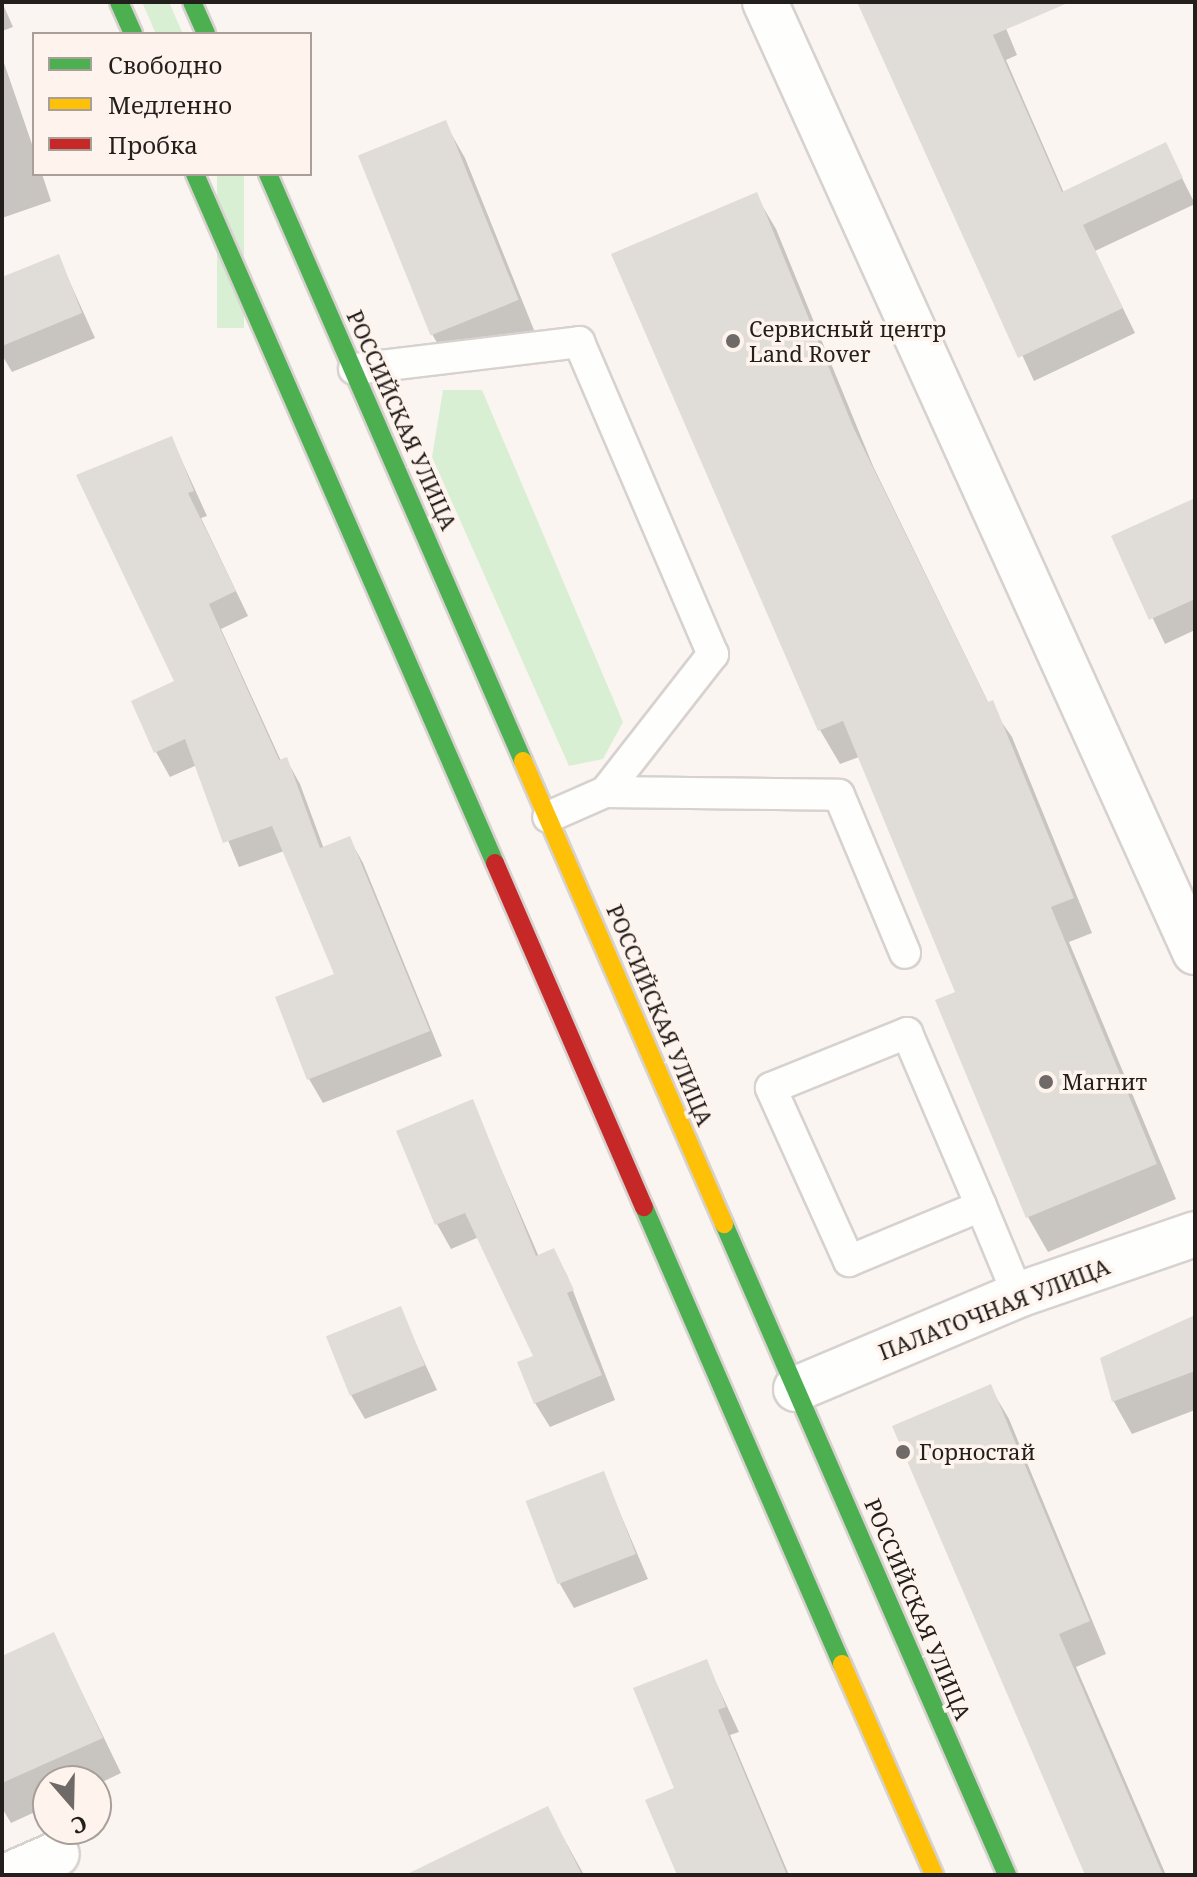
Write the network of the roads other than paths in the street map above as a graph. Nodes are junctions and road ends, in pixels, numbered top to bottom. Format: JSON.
{"nodes":[{"id":1,"x":119,"y":2,"type":"edge"},
{"id":2,"x":192,"y":2,"type":"edge"},
{"id":3,"x":765,"y":2,"type":"edge"},
{"id":4,"x":132,"y":32,"type":"edge"},
{"id":5,"x":205,"y":32,"type":"edge"},
{"id":6,"x":196,"y":176,"type":"edge"},
{"id":7,"x":269,"y":176,"type":"edge"},
{"id":8,"x":354,"y":369,"type":"junction"},
{"id":9,"x":605,"y":792,"type":"junction"},
{"id":10,"x":548,"y":817,"type":"junction"},
{"id":11,"x":1195,"y":952,"type":"edge"},
{"id":12,"x":905,"y":953,"type":"dead end"},
{"id":13,"x":981,"y":1206,"type":"junction"},
{"id":14,"x":1195,"y":1234,"type":"edge"},
{"id":15,"x":1018,"y":1295,"type":"junction"},
{"id":16,"x":775,"y":1398,"type":"junction"},
{"id":17,"x":734,"y":1416,"type":"junction"},
{"id":18,"x":57,"y":1854,"type":"dead end"},
{"id":19,"x":9,"y":1875,"type":"edge"},
{"id":20,"x":934,"y":1875,"type":"edge"},
{"id":21,"x":1007,"y":1875,"type":"edge"}],
"edges":[{"from":1,"to":4,"type":"main road"},
{"from":2,"to":5,"type":"main road"},
{"from":3,"to":11,"type":"street"},
{"from":6,"to":17,"type":"main road"},
{"from":7,"to":8,"type":"main road","name":"РОССИЙСКАЯ УЛИЦА"},
{"from":8,"to":9,"type":"lane"},
{"from":8,"to":10,"type":"main road","name":"РОССИЙСКАЯ УЛИЦА"},
{"from":9,"to":10,"type":"lane"},
{"from":9,"to":12,"type":"lane"},
{"from":10,"to":16,"type":"main road","name":"РОССИЙСКАЯ УЛИЦА"},
{"from":13,"to":13,"type":"lane"},
{"from":13,"to":15,"type":"lane"},
{"from":14,"to":15,"type":"street","name":"ПАЛАТОЧНАЯ УЛИЦА"},
{"from":15,"to":16,"type":"street","name":"ПАЛАТОЧНАЯ УЛИЦА"},
{"from":16,"to":17,"type":"main road"},
{"from":16,"to":21,"type":"main road","name":"РОССИЙСКАЯ УЛИЦА"},
{"from":17,"to":20,"type":"main road"},
{"from":18,"to":19,"type":"street"}]}
